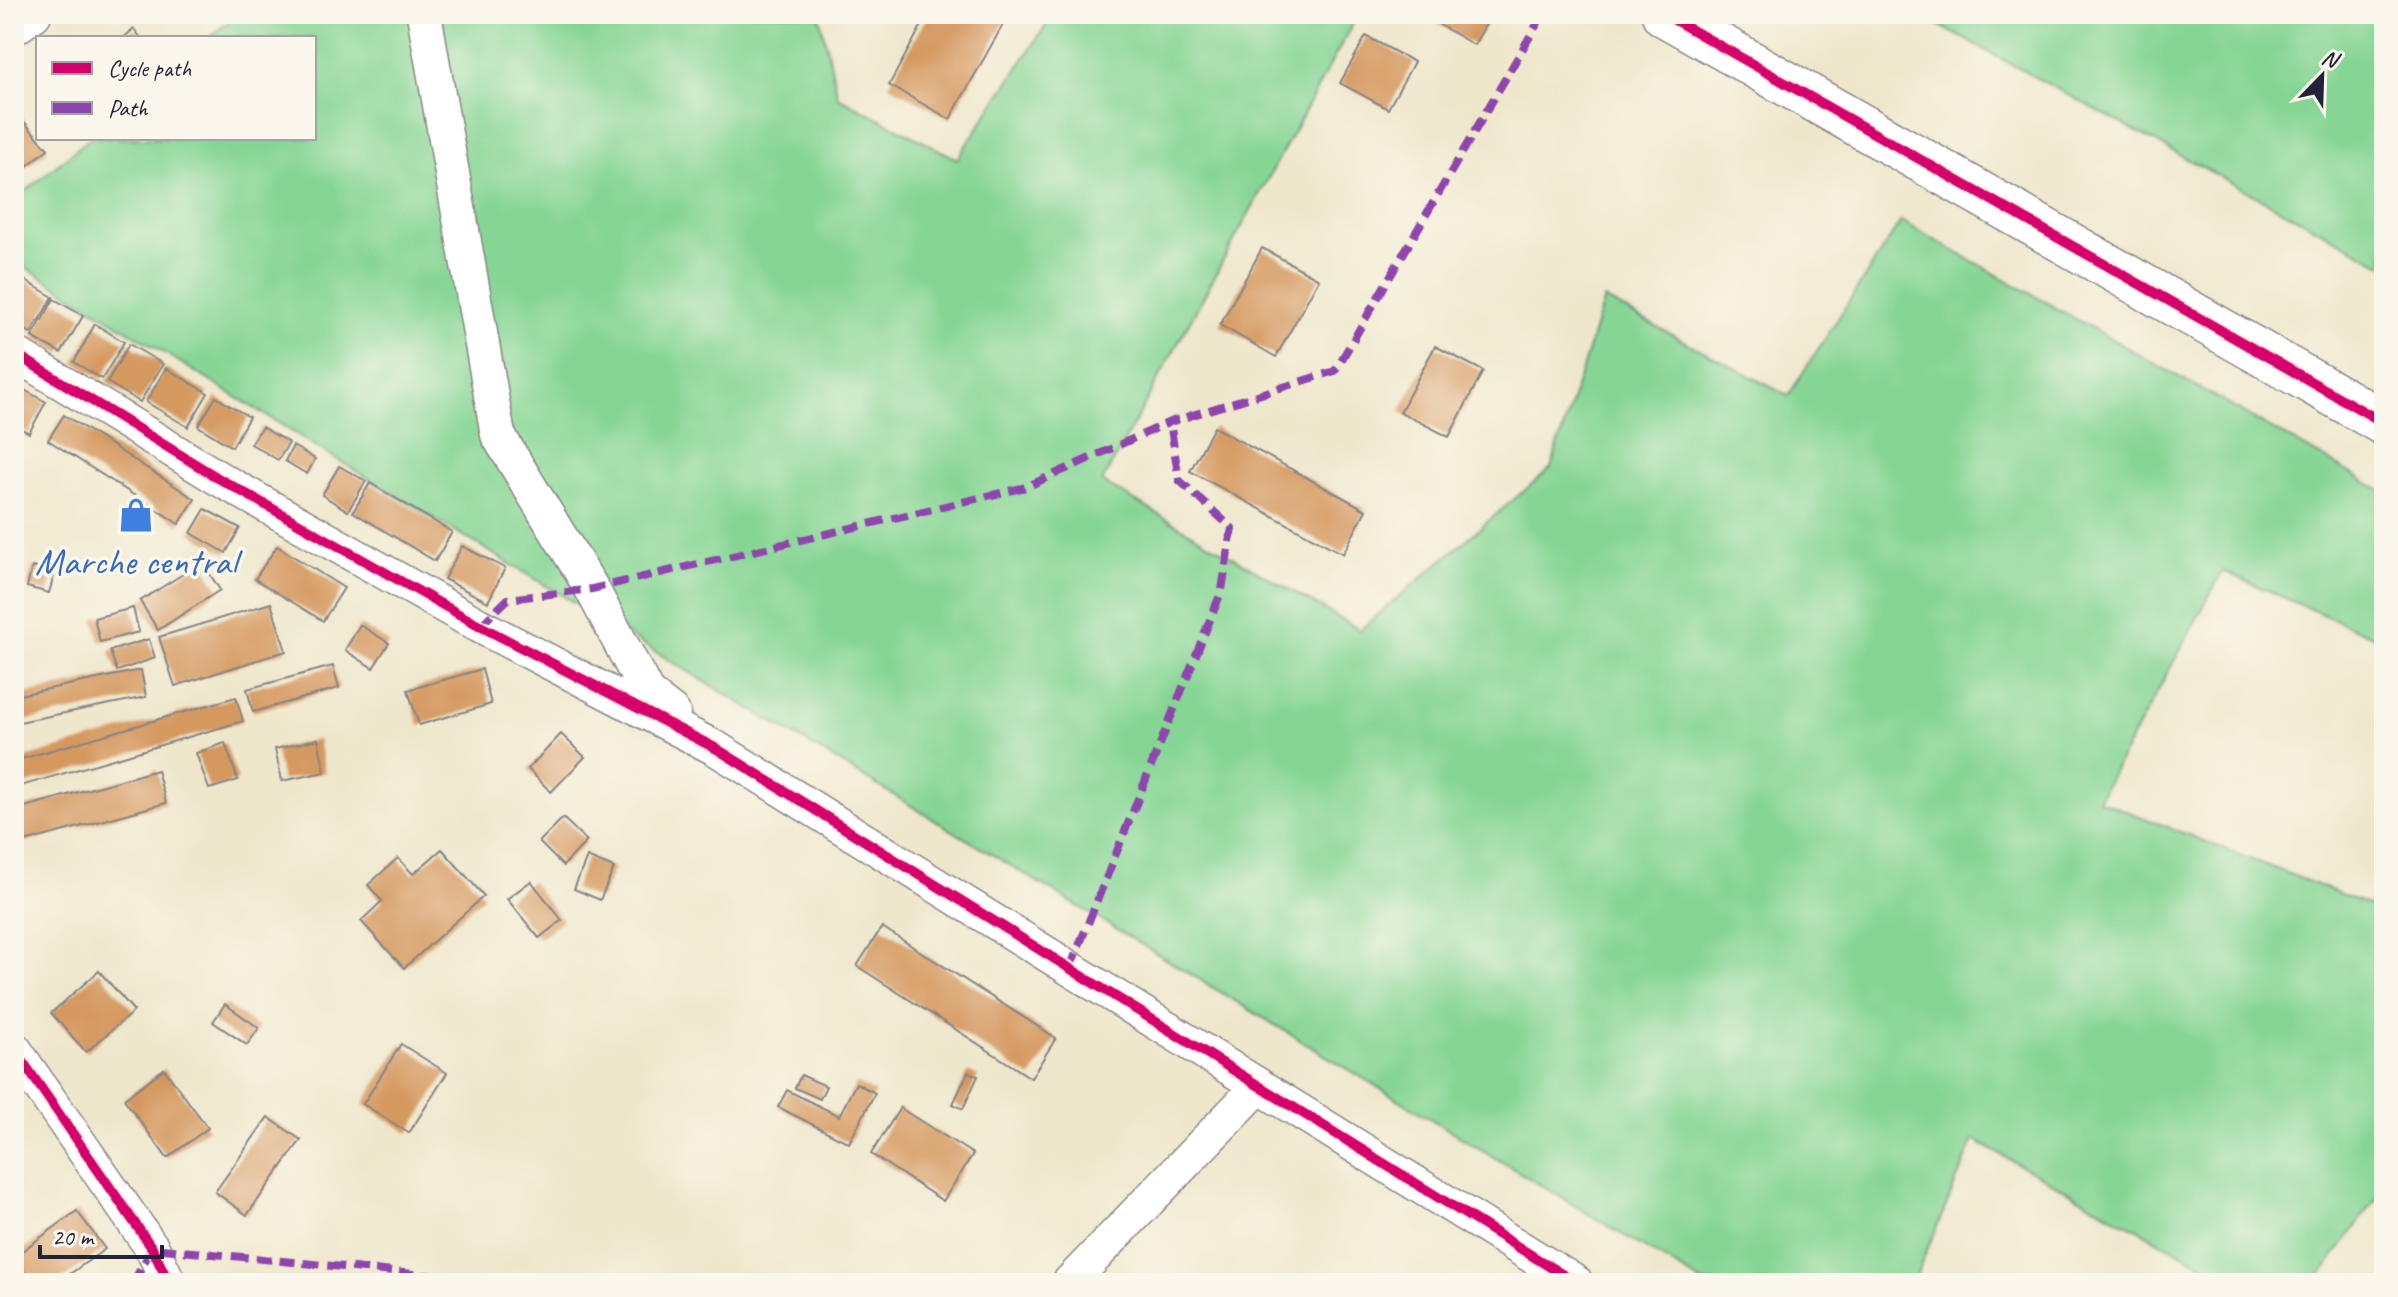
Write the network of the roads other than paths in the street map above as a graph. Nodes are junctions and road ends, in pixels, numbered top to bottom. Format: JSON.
{"nodes":[{"id":1,"x":34,"y":14,"type":"edge"},
{"id":2,"x":424,"y":14,"type":"edge"},
{"id":3,"x":1664,"y":14,"type":"edge"},
{"id":4,"x":14,"y":28,"type":"edge"},
{"id":5,"x":14,"y":353,"type":"edge"},
{"id":6,"x":2384,"y":423,"type":"edge"},
{"id":7,"x":717,"y":749,"type":"junction"},
{"id":8,"x":14,"y":1049,"type":"edge"},
{"id":9,"x":1258,"y":1087,"type":"junction"},
{"id":10,"x":169,"y":1283,"type":"edge"},
{"id":11,"x":1069,"y":1283,"type":"edge"},
{"id":12,"x":1576,"y":1283,"type":"edge"}],
"edges":[{"from":1,"to":4,"type":"street"},
{"from":2,"to":7,"type":"street"},
{"from":3,"to":6,"type":"street"},
{"from":5,"to":7,"type":"street"},
{"from":7,"to":9,"type":"street"},
{"from":8,"to":10,"type":"street"},
{"from":9,"to":11,"type":"street"},
{"from":9,"to":12,"type":"street"}]}
